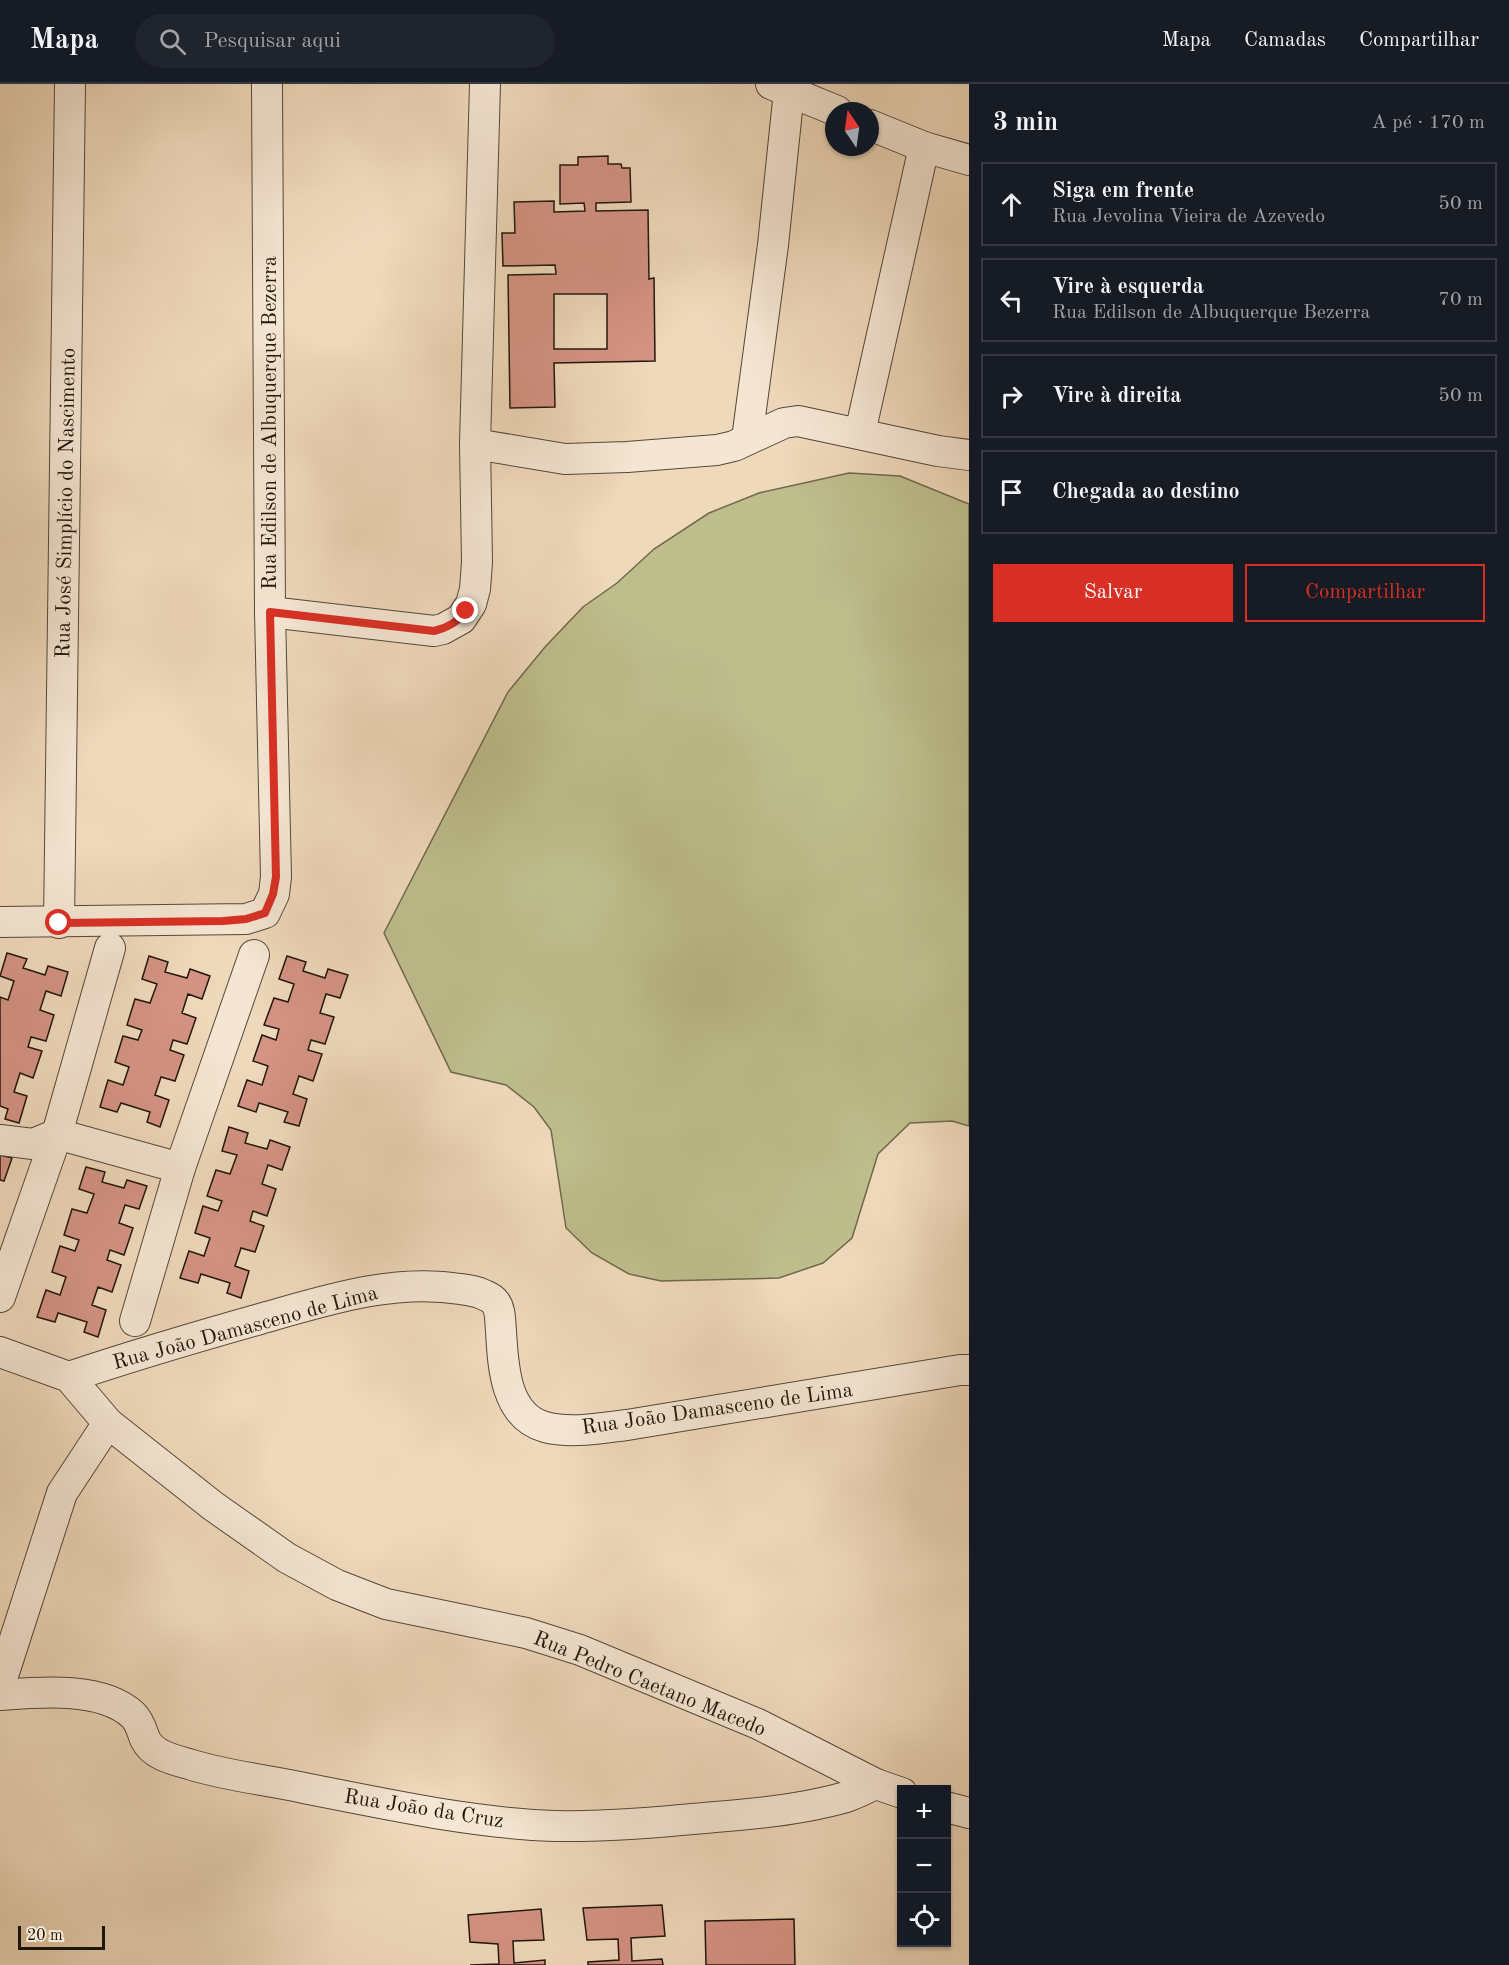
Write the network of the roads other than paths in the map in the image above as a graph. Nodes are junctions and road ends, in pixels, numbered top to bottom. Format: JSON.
{"nodes":[{"id":1,"x":70,"y":84,"type":"edge"},
{"id":2,"x":267,"y":84,"type":"edge"},
{"id":3,"x":485,"y":84,"type":"edge"},
{"id":4,"x":780,"y":88,"type":"edge"},
{"id":5,"x":825,"y":106,"type":"edge"},
{"id":6,"x":879,"y":128,"type":"edge"},
{"id":7,"x":924,"y":147,"type":"junction"},
{"id":8,"x":969,"y":160,"type":"edge"},
{"id":9,"x":860,"y":433,"type":"junction"},
{"id":10,"x":747,"y":439,"type":"junction"},
{"id":11,"x":475,"y":444,"type":"junction"},
{"id":12,"x":969,"y":455,"type":"edge"},
{"id":13,"x":270,"y":612,"type":"junction"},
{"id":14,"x":0,"y":922,"type":"edge"},
{"id":15,"x":59,"y":923,"type":"junction"},
{"id":16,"x":110,"y":948,"type":"dead end"},
{"id":17,"x":254,"y":954,"type":"dead end"},
{"id":18,"x":57,"y":1134,"type":"junction"},
{"id":19,"x":0,"y":1140,"type":"edge"},
{"id":20,"x":180,"y":1168,"type":"junction"},
{"id":21,"x":0,"y":1297,"type":"edge"},
{"id":22,"x":135,"y":1322,"type":"dead end"},
{"id":23,"x":0,"y":1352,"type":"edge"},
{"id":24,"x":969,"y":1370,"type":"edge"},
{"id":25,"x":69,"y":1377,"type":"junction"},
{"id":26,"x":108,"y":1423,"type":"junction"},
{"id":27,"x":0,"y":1685,"type":"edge"},
{"id":28,"x":0,"y":1695,"type":"edge"},
{"id":29,"x":889,"y":1788,"type":"edge"},
{"id":30,"x":951,"y":1808,"type":"edge"},
{"id":31,"x":969,"y":1813,"type":"edge"}],
"edges":[{"from":1,"to":15,"type":"street","name":"Rua José Simplício do Nascimento"},
{"from":2,"to":13,"type":"street","name":"Rua Edilson de Albuquerque Bezerra"},
{"from":3,"to":11,"type":"street"},
{"from":4,"to":5,"type":"street"},
{"from":4,"to":10,"type":"street"},
{"from":6,"to":7,"type":"street"},
{"from":7,"to":8,"type":"street"},
{"from":7,"to":9,"type":"street"},
{"from":9,"to":10,"type":"street"},
{"from":9,"to":12,"type":"street"},
{"from":10,"to":11,"type":"street"},
{"from":11,"to":13,"type":"street"},
{"from":13,"to":15,"type":"street","name":"Rua Edilson de Albuquerque Bezerra"},
{"from":14,"to":15,"type":"street"},
{"from":16,"to":18,"type":"street"},
{"from":17,"to":20,"type":"street"},
{"from":18,"to":19,"type":"street"},
{"from":18,"to":20,"type":"street"},
{"from":18,"to":21,"type":"street"},
{"from":20,"to":22,"type":"street"},
{"from":23,"to":25,"type":"street","name":"Rua Pedro Caetano Macedo"},
{"from":24,"to":25,"type":"street","name":"Rua João Damasceno de Lima"},
{"from":25,"to":26,"type":"street","name":"Rua Pedro Caetano Macedo"},
{"from":26,"to":27,"type":"street"},
{"from":26,"to":29,"type":"street","name":"Rua Pedro Caetano Macedo"},
{"from":28,"to":29,"type":"street","name":"Rua João da Cruz"},
{"from":30,"to":31,"type":"street"}]}
